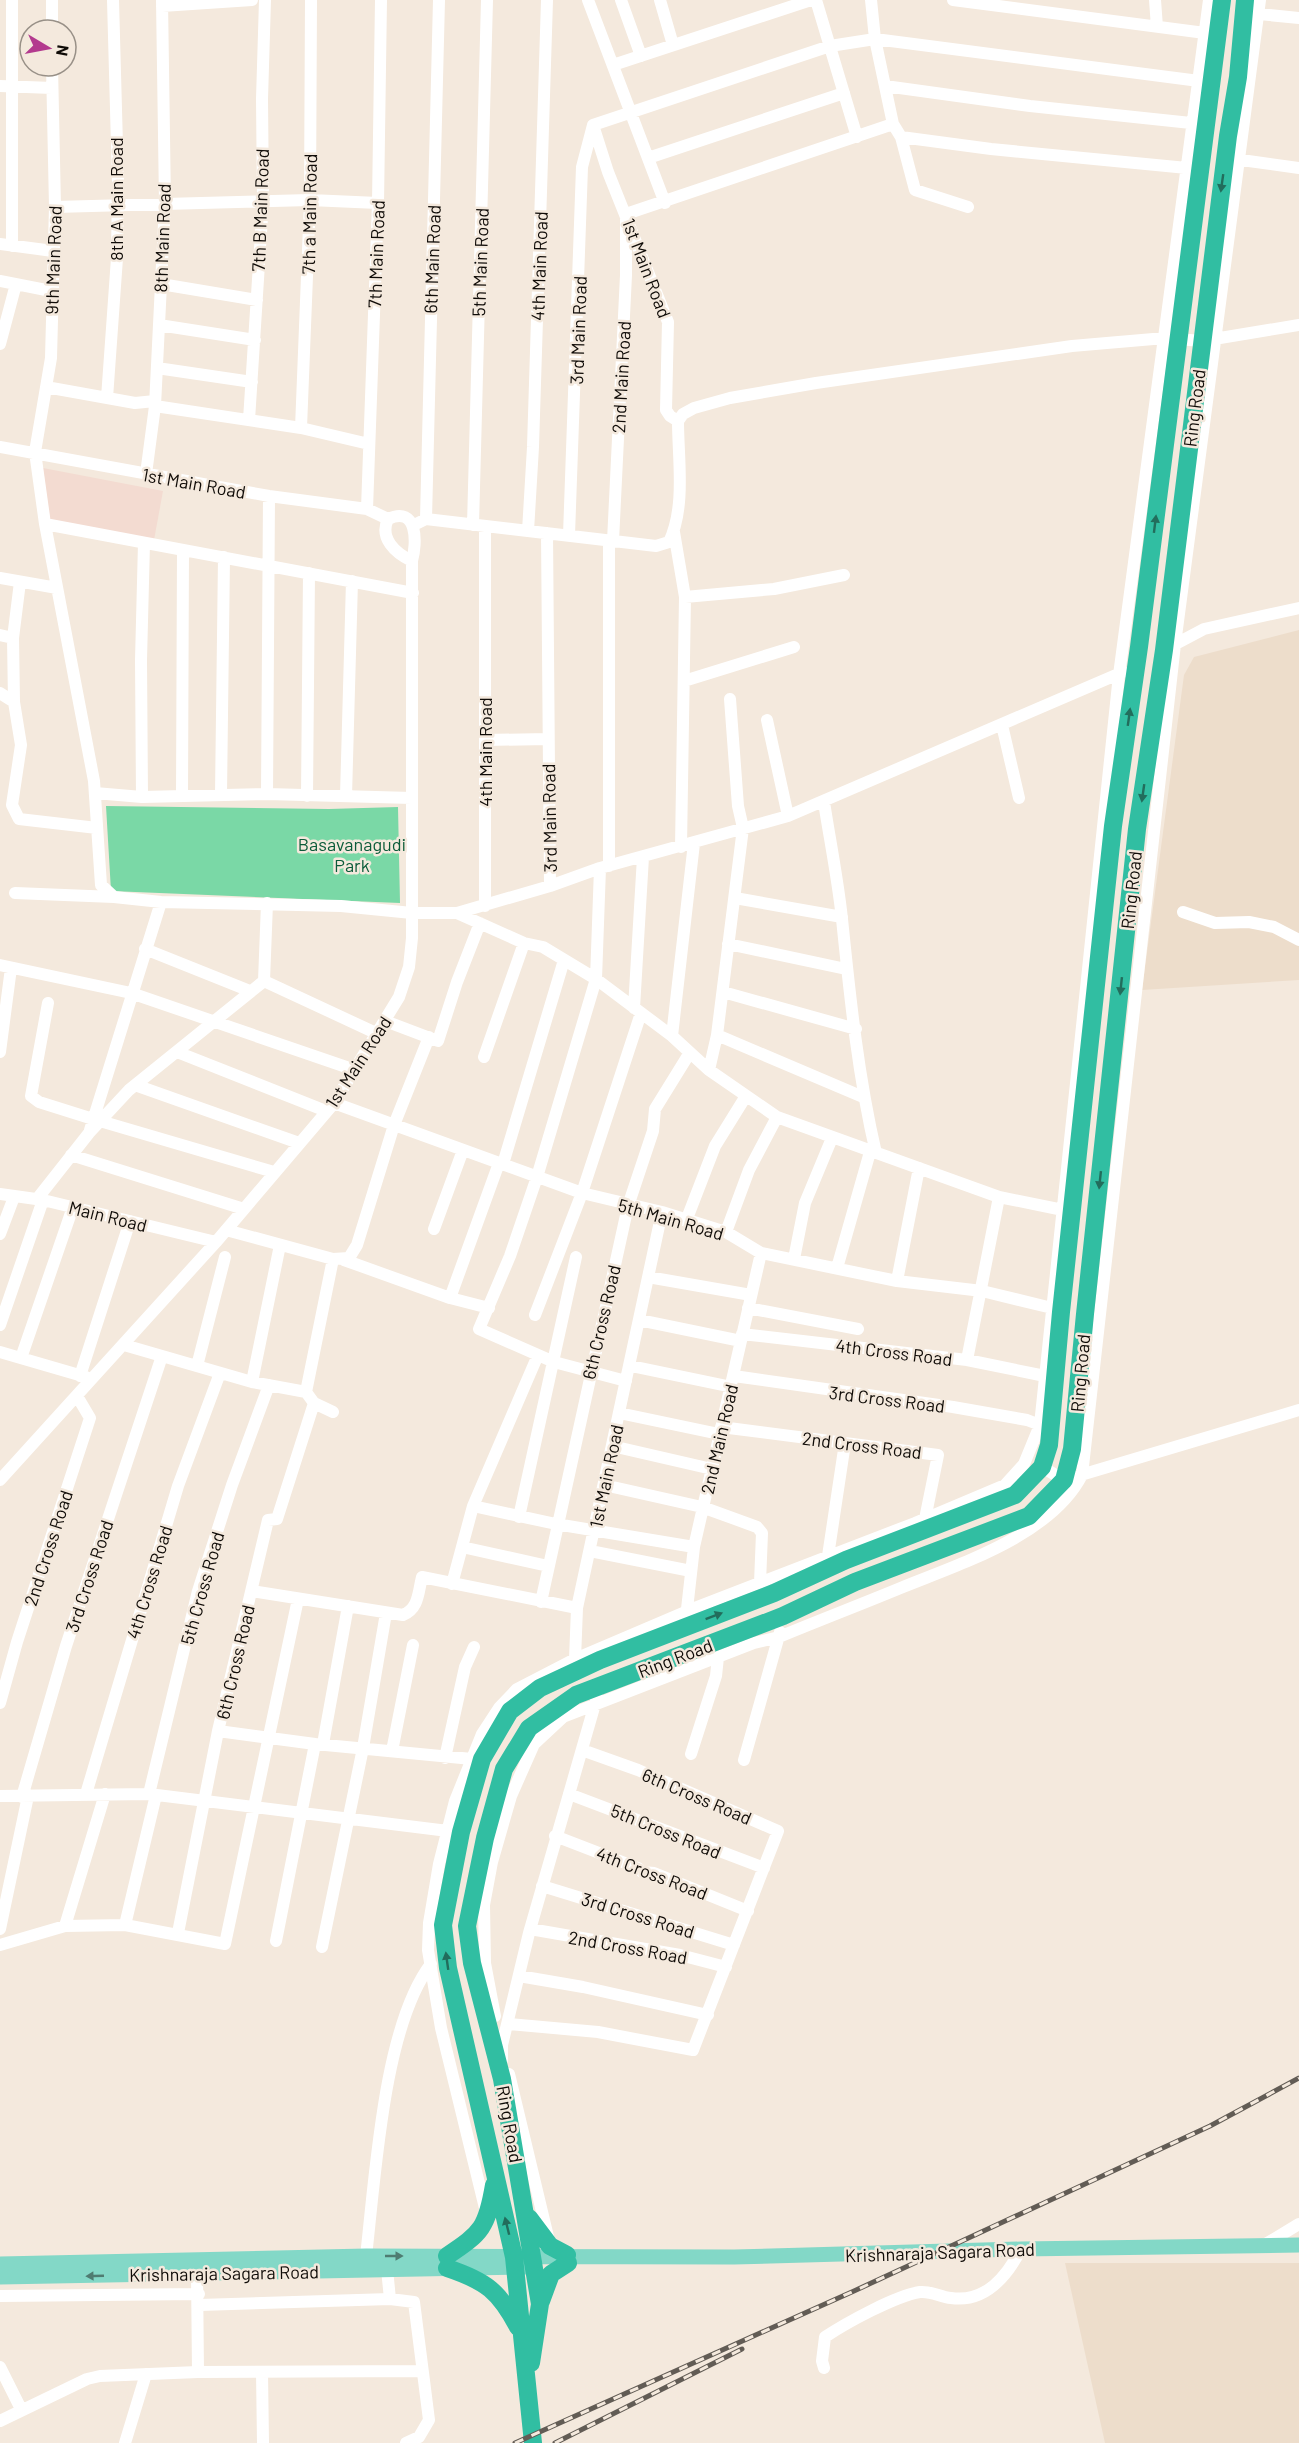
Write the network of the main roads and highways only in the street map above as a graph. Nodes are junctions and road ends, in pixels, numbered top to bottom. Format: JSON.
{"nodes":[{"id":1,"x":1245,"y":0,"type":"edge"},
{"id":2,"x":1212,"y":1,"type":"edge"},
{"id":3,"x":633,"y":1648,"type":"junction"},
{"id":4,"x":638,"y":1672,"type":"junction"},
{"id":5,"x":495,"y":2180,"type":"junction"},
{"id":6,"x":527,"y":2214,"type":"junction"},
{"id":7,"x":1299,"y":2245,"type":"edge"},
{"id":8,"x":572,"y":2259,"type":"junction"},
{"id":9,"x":447,"y":2262,"type":"junction"},
{"id":10,"x":524,"y":2262,"type":"junction"},
{"id":11,"x":365,"y":2263,"type":"junction"},
{"id":12,"x":0,"y":2264,"type":"edge"},
{"id":13,"x":0,"y":2277,"type":"edge"},
{"id":14,"x":540,"y":2304,"type":"junction"},
{"id":15,"x":521,"y":2334,"type":"junction"},
{"id":16,"x":526,"y":2388,"type":"junction"},
{"id":17,"x":533,"y":2443,"type":"edge"}],
"edges":[{"from":1,"to":4,"type":"highway","name":"Ring Road","one_way":true},
{"from":3,"to":2,"type":"highway","name":"Ring Road","one_way":true},
{"from":3,"to":4,"type":"highway"},
{"from":5,"to":3,"type":"highway","name":"Ring Road","one_way":true},
{"from":4,"to":6,"type":"highway","name":"Ring Road"},
{"from":5,"to":9,"type":"highway"},
{"from":10,"to":5,"type":"highway","name":"Ring Road","one_way":true},
{"from":6,"to":8,"type":"highway"},
{"from":6,"to":10,"type":"highway","name":"Ring Road"},
{"from":7,"to":8,"type":"main road","name":"Krishnaraja Sagara Road"},
{"from":8,"to":10,"type":"main road","name":"Krishnaraja Sagara Road"},
{"from":8,"to":14,"type":"highway"},
{"from":9,"to":10,"type":"main road","name":"Krishnaraja Sagara Road"},
{"from":11,"to":9,"type":"main road","name":"Krishnaraja Sagara Road","one_way":true},
{"from":9,"to":11,"type":"main road","name":"Krishnaraja Sagara Road"},
{"from":9,"to":15,"type":"highway"},
{"from":10,"to":14,"type":"highway","name":"Ring Road"},
{"from":10,"to":15,"type":"highway","name":"Ring Road"},
{"from":11,"to":12,"type":"main road","name":"Krishnaraja Sagara Road"},
{"from":11,"to":13,"type":"main road","name":"Krishnaraja Sagara Road","one_way":true},
{"from":14,"to":16,"type":"highway","name":"Ring Road"},
{"from":15,"to":16,"type":"highway","name":"Ring Road"},
{"from":16,"to":17,"type":"highway","name":"Ring Road"}]}
